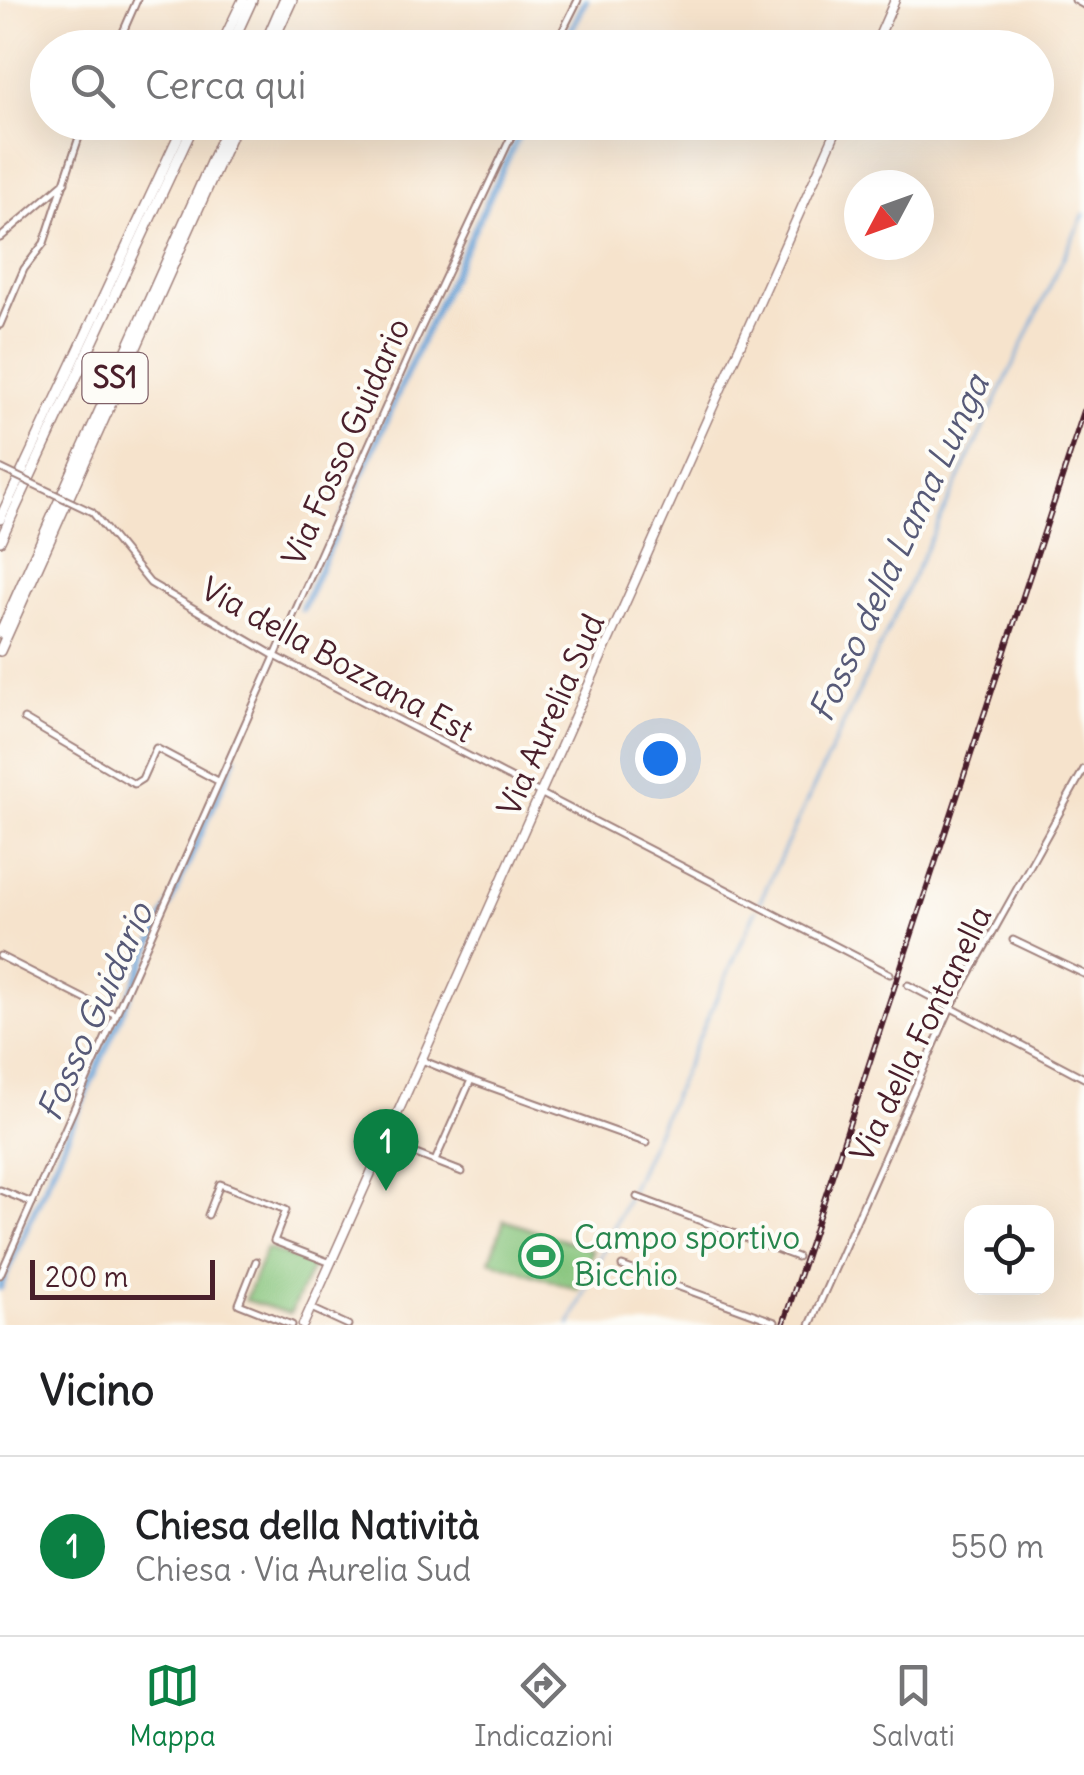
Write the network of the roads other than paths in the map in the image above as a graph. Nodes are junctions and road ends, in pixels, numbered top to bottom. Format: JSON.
{"nodes":[{"id":1,"x":137,"y":0,"type":"edge"},
{"id":2,"x":243,"y":0,"type":"edge"},
{"id":3,"x":252,"y":0,"type":"edge"},
{"id":4,"x":284,"y":0,"type":"edge"},
{"id":5,"x":292,"y":0,"type":"edge"},
{"id":6,"x":578,"y":0,"type":"edge"},
{"id":7,"x":895,"y":0,"type":"edge"},
{"id":8,"x":1075,"y":0,"type":"edge"},
{"id":9,"x":1084,"y":5,"type":"edge"},
{"id":10,"x":124,"y":30,"type":"edge"},
{"id":11,"x":229,"y":30,"type":"edge"},
{"id":12,"x":238,"y":30,"type":"edge"},
{"id":13,"x":271,"y":30,"type":"edge"},
{"id":14,"x":278,"y":30,"type":"edge"},
{"id":15,"x":563,"y":30,"type":"edge"},
{"id":16,"x":882,"y":30,"type":"edge"},
{"id":17,"x":76,"y":140,"type":"edge"},
{"id":18,"x":178,"y":140,"type":"edge"},
{"id":19,"x":187,"y":140,"type":"edge"},
{"id":20,"x":221,"y":140,"type":"edge"},
{"id":21,"x":229,"y":140,"type":"edge"},
{"id":22,"x":510,"y":140,"type":"edge"},
{"id":23,"x":832,"y":140,"type":"edge"},
{"id":24,"x":65,"y":182,"type":"junction"},
{"id":25,"x":0,"y":238,"type":"edge"},
{"id":26,"x":0,"y":325,"type":"edge"},
{"id":27,"x":0,"y":468,"type":"edge"},
{"id":28,"x":0,"y":519,"type":"edge"},
{"id":29,"x":0,"y":540,"type":"edge"},
{"id":30,"x":0,"y":632,"type":"edge"},
{"id":31,"x":0,"y":651,"type":"edge"},
{"id":32,"x":274,"y":656,"type":"junction"},
{"id":33,"x":24,"y":719,"type":"dead end"},
{"id":34,"x":1084,"y":769,"type":"edge"},
{"id":35,"x":218,"y":782,"type":"junction"},
{"id":36,"x":542,"y":796,"type":"junction"},
{"id":37,"x":1013,"y":940,"type":"dead end"},
{"id":38,"x":0,"y":956,"type":"edge"},
{"id":39,"x":890,"y":974,"type":"dead end"},
{"id":40,"x":1084,"y":974,"type":"edge"},
{"id":41,"x":908,"y":985,"type":"dead end"},
{"id":42,"x":952,"y":1008,"type":"junction"},
{"id":43,"x":116,"y":1015,"type":"junction"},
{"id":44,"x":424,"y":1060,"type":"junction"},
{"id":45,"x":1084,"y":1078,"type":"edge"},
{"id":46,"x":471,"y":1080,"type":"junction"},
{"id":47,"x":647,"y":1143,"type":"dead end"},
{"id":48,"x":416,"y":1154,"type":"dead end"},
{"id":49,"x":435,"y":1161,"type":"junction"},
{"id":50,"x":462,"y":1172,"type":"dead end"},
{"id":51,"x":0,"y":1190,"type":"edge"},
{"id":52,"x":637,"y":1197,"type":"dead end"},
{"id":53,"x":32,"y":1203,"type":"junction"},
{"id":54,"x":208,"y":1216,"type":"dead end"},
{"id":55,"x":797,"y":1258,"type":"dead end"},
{"id":56,"x":256,"y":1261,"type":"dead end"},
{"id":57,"x":331,"y":1263,"type":"junction"},
{"id":58,"x":622,"y":1266,"type":"dead end"},
{"id":59,"x":0,"y":1275,"type":"edge"},
{"id":60,"x":311,"y":1308,"type":"junction"},
{"id":61,"x":775,"y":1322,"type":"dead end"},
{"id":62,"x":292,"y":1325,"type":"edge"},
{"id":63,"x":303,"y":1325,"type":"edge"},
{"id":64,"x":348,"y":1325,"type":"edge"},
{"id":65,"x":810,"y":1325,"type":"edge"}],
"edges":[{"from":1,"to":10,"type":"street"},
{"from":2,"to":11,"type":"highway"},
{"from":3,"to":12,"type":"highway"},
{"from":4,"to":13,"type":"highway"},
{"from":5,"to":14,"type":"highway"},
{"from":6,"to":15,"type":"street"},
{"from":7,"to":16,"type":"main road"},
{"from":8,"to":9,"type":"street"},
{"from":17,"to":24,"type":"street"},
{"from":18,"to":28,"type":"highway"},
{"from":19,"to":29,"type":"highway"},
{"from":20,"to":30,"type":"highway","number":"SS1"},
{"from":21,"to":31,"type":"highway","number":"SS1"},
{"from":22,"to":32,"type":"street","name":"Via Fosso Guidario"},
{"from":23,"to":36,"type":"main road","name":"Via Aurelia Sud"},
{"from":24,"to":25,"type":"street"},
{"from":24,"to":26,"type":"street"},
{"from":27,"to":32,"type":"street","name":"Via della Bozzana Est","bridge":true},
{"from":32,"to":35,"type":"street","name":"Via Fosso Guidario"},
{"from":32,"to":36,"type":"street","name":"Via della Bozzana Est"},
{"from":33,"to":35,"type":"street"},
{"from":34,"to":42,"type":"street","name":"Via della Fontanella"},
{"from":35,"to":43,"type":"street","name":"Via Fosso Guidario"},
{"from":36,"to":39,"type":"street","name":"Via della Bozzana Est"},
{"from":36,"to":44,"type":"main road","name":"Via Aurelia Sud"},
{"from":37,"to":40,"type":"street"},
{"from":38,"to":43,"type":"street"},
{"from":41,"to":42,"type":"street"},
{"from":42,"to":45,"type":"street"},
{"from":42,"to":65,"type":"street","name":"Via della Fontanella"},
{"from":43,"to":53,"type":"street","name":"Via Fosso Guidario"},
{"from":44,"to":46,"type":"street"},
{"from":44,"to":57,"type":"main road","name":"Via Aurelia Sud"},
{"from":46,"to":47,"type":"street"},
{"from":46,"to":49,"type":"street"},
{"from":48,"to":49,"type":"street"},
{"from":49,"to":50,"type":"street"},
{"from":51,"to":53,"type":"street"},
{"from":52,"to":55,"type":"street"},
{"from":53,"to":59,"type":"street","name":"Via Fosso Guidario"},
{"from":54,"to":57,"type":"street"},
{"from":56,"to":62,"type":"street"},
{"from":57,"to":60,"type":"main road","name":"Via Aurelia Sud"},
{"from":58,"to":61,"type":"street"},
{"from":60,"to":63,"type":"main road","name":"Via Aurelia Sud"},
{"from":60,"to":64,"type":"street"}]}
